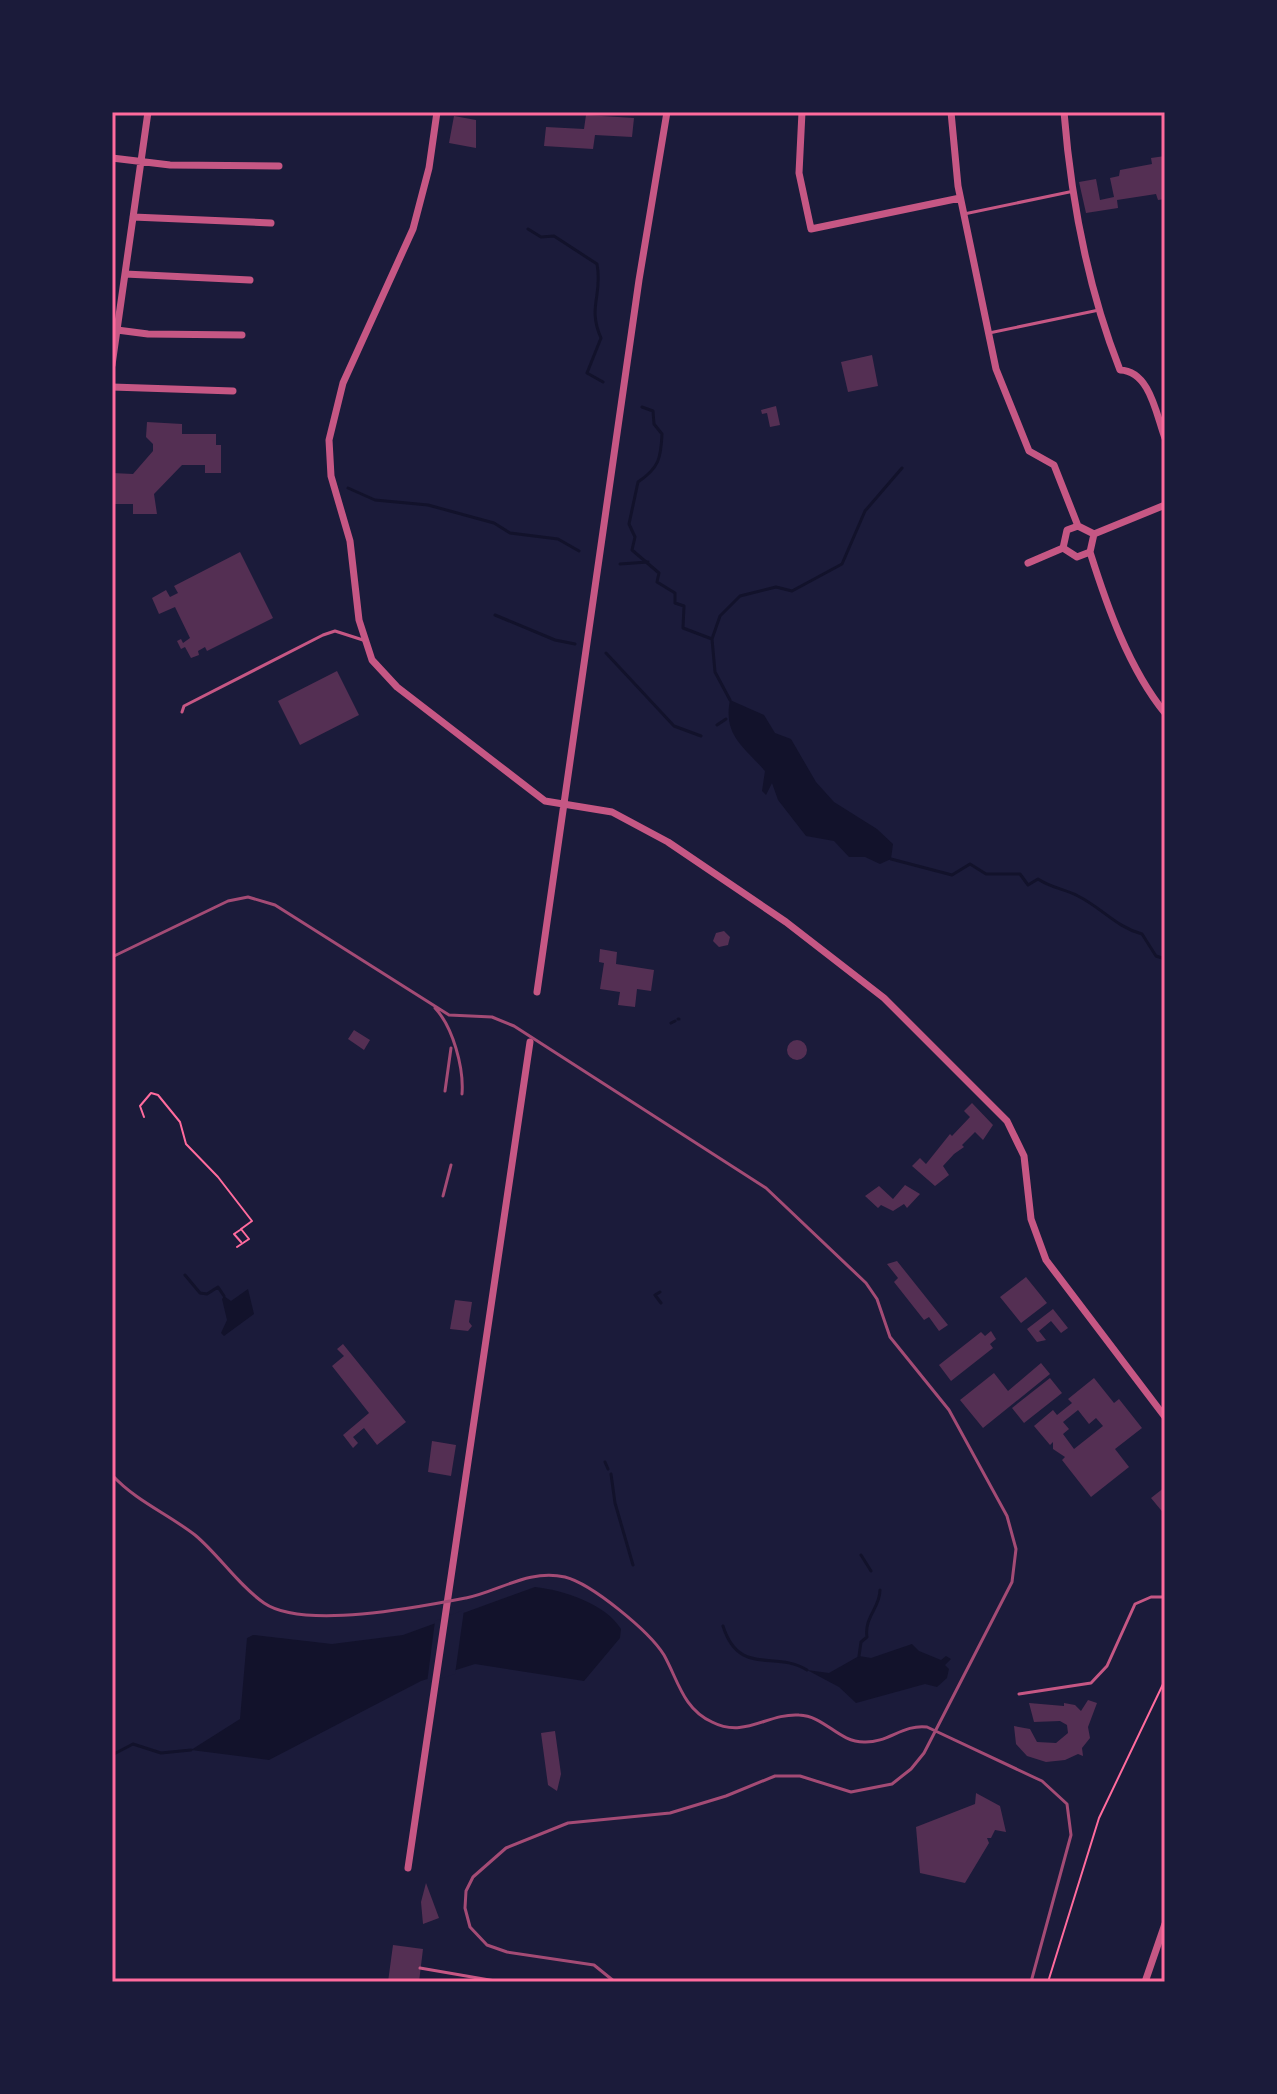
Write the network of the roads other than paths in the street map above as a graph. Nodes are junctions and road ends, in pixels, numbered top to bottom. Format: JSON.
{"nodes":[{"id":1,"x":148,"y":112,"type":"edge"},
{"id":2,"x":437,"y":112,"type":"edge"},
{"id":3,"x":667,"y":112,"type":"edge"},
{"id":4,"x":802,"y":112,"type":"edge"},
{"id":5,"x":951,"y":112,"type":"edge"},
{"id":6,"x":1064,"y":112,"type":"edge"},
{"id":7,"x":112,"y":158,"type":"edge"},
{"id":8,"x":140,"y":161,"type":"junction"},
{"id":9,"x":279,"y":166,"type":"dead end"},
{"id":10,"x":1074,"y":191,"type":"junction"},
{"id":11,"x":960,"y":198,"type":"junction"},
{"id":12,"x":963,"y":215,"type":"junction"},
{"id":13,"x":133,"y":217,"type":"junction"},
{"id":14,"x":271,"y":223,"type":"dead end"},
{"id":15,"x":125,"y":274,"type":"junction"},
{"id":16,"x":250,"y":280,"type":"dead end"},
{"id":17,"x":1099,"y":310,"type":"junction"},
{"id":18,"x":117,"y":330,"type":"junction"},
{"id":19,"x":989,"y":333,"type":"junction"},
{"id":20,"x":242,"y":335,"type":"dead end"},
{"id":21,"x":112,"y":365,"type":"edge"},
{"id":22,"x":112,"y":387,"type":"edge"},
{"id":23,"x":233,"y":391,"type":"dead end"},
{"id":24,"x":1165,"y":438,"type":"edge"},
{"id":25,"x":1165,"y":505,"type":"edge"},
{"id":26,"x":1078,"y":526,"type":"junction"},
{"id":27,"x":1094,"y":534,"type":"junction"},
{"id":28,"x":1063,"y":548,"type":"junction"},
{"id":29,"x":1090,"y":552,"type":"junction"},
{"id":30,"x":1028,"y":563,"type":"dead end"},
{"id":31,"x":364,"y":640,"type":"junction"},
{"id":32,"x":182,"y":712,"type":"dead end"},
{"id":33,"x":1165,"y":713,"type":"edge"},
{"id":34,"x":566,"y":804,"type":"junction"},
{"id":35,"x":537,"y":992,"type":"dead end"},
{"id":36,"x":530,"y":1042,"type":"dead end"},
{"id":37,"x":1165,"y":1417,"type":"edge"},
{"id":38,"x":1165,"y":1597,"type":"edge"},
{"id":39,"x":1019,"y":1694,"type":"dead end"},
{"id":40,"x":408,"y":1868,"type":"dead end"},
{"id":41,"x":1165,"y":1924,"type":"edge"},
{"id":42,"x":420,"y":1968,"type":"dead end"},
{"id":43,"x":501,"y":1982,"type":"edge"},
{"id":44,"x":1145,"y":1982,"type":"edge"}],
"edges":[{"from":1,"to":8,"type":"street"},
{"from":2,"to":31,"type":"street"},
{"from":3,"to":34,"type":"street"},
{"from":4,"to":11,"type":"street"},
{"from":5,"to":11,"type":"street"},
{"from":6,"to":10,"type":"street"},
{"from":7,"to":8,"type":"street"},
{"from":8,"to":9,"type":"street"},
{"from":8,"to":13,"type":"street"},
{"from":10,"to":12,"type":"lane"},
{"from":10,"to":17,"type":"street"},
{"from":11,"to":12,"type":"street"},
{"from":12,"to":19,"type":"street"},
{"from":13,"to":14,"type":"street"},
{"from":13,"to":15,"type":"street"},
{"from":15,"to":16,"type":"street"},
{"from":15,"to":18,"type":"street"},
{"from":17,"to":19,"type":"lane"},
{"from":17,"to":24,"type":"street"},
{"from":18,"to":20,"type":"street"},
{"from":18,"to":21,"type":"street"},
{"from":19,"to":26,"type":"street"},
{"from":22,"to":23,"type":"street"},
{"from":25,"to":27,"type":"street"},
{"from":26,"to":27,"type":"street"},
{"from":26,"to":28,"type":"street"},
{"from":27,"to":29,"type":"street"},
{"from":28,"to":29,"type":"street"},
{"from":28,"to":30,"type":"street"},
{"from":29,"to":33,"type":"street"},
{"from":31,"to":32,"type":"lane"},
{"from":31,"to":34,"type":"street"},
{"from":34,"to":35,"type":"street"},
{"from":34,"to":37,"type":"street"},
{"from":36,"to":40,"type":"street"},
{"from":38,"to":39,"type":"lane"},
{"from":41,"to":44,"type":"street"},
{"from":42,"to":43,"type":"lane"}]}
